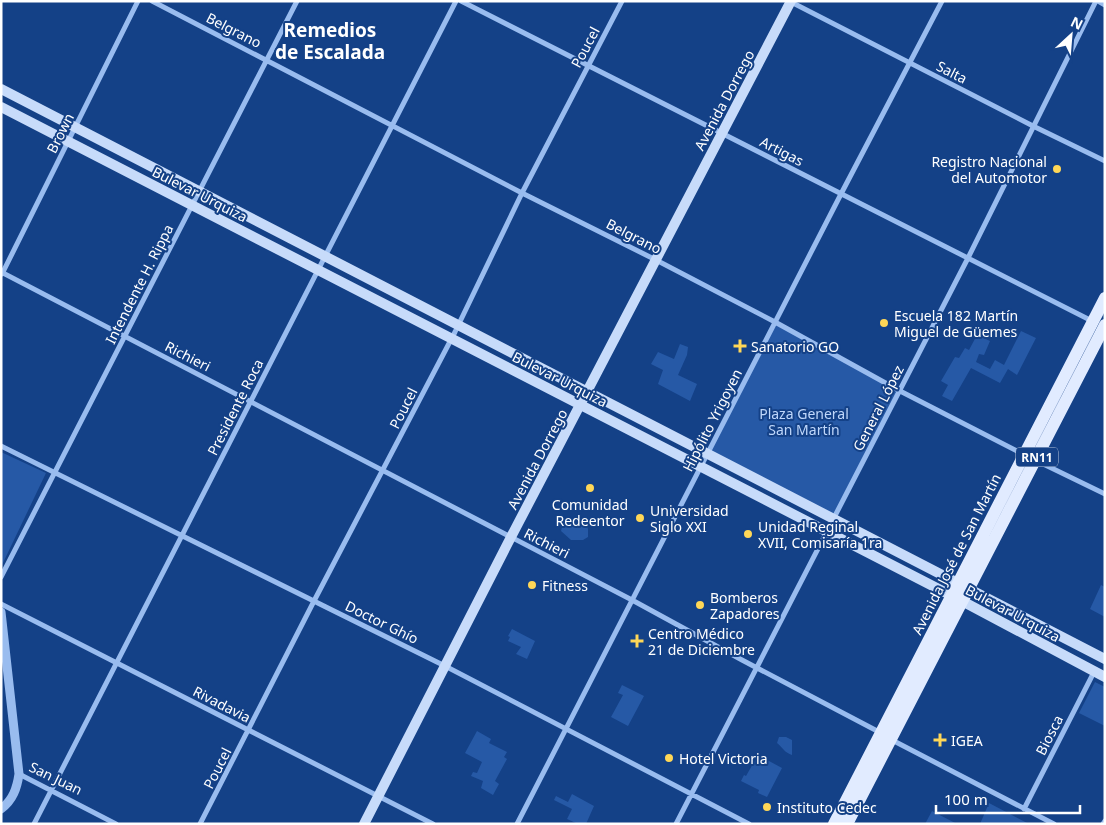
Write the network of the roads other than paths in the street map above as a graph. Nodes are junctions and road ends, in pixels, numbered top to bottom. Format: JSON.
{"nodes":[{"id":1,"x":138,"y":1,"type":"edge"},
{"id":2,"x":152,"y":1,"type":"edge"},
{"id":3,"x":297,"y":1,"type":"edge"},
{"id":4,"x":456,"y":1,"type":"edge"},
{"id":5,"x":461,"y":1,"type":"edge"},
{"id":6,"x":622,"y":1,"type":"edge"},
{"id":7,"x":942,"y":1,"type":"edge"},
{"id":8,"x":1097,"y":1,"type":"edge"},
{"id":9,"x":791,"y":2,"type":"edge"},
{"id":10,"x":1105,"y":5,"type":"edge"},
{"id":11,"x":267,"y":60,"type":"junction"},
{"id":12,"x":910,"y":63,"type":"junction"},
{"id":13,"x":588,"y":65,"type":"junction"},
{"id":14,"x":1,"y":89,"type":"edge"},
{"id":15,"x":1,"y":107,"type":"edge"},
{"id":16,"x":392,"y":126,"type":"junction"},
{"id":17,"x":1033,"y":126,"type":"junction"},
{"id":18,"x":76,"y":128,"type":"junction"},
{"id":19,"x":722,"y":134,"type":"junction"},
{"id":20,"x":68,"y":142,"type":"junction"},
{"id":21,"x":1105,"y":161,"type":"edge"},
{"id":22,"x":199,"y":191,"type":"junction"},
{"id":23,"x":522,"y":193,"type":"junction"},
{"id":24,"x":840,"y":194,"type":"junction"},
{"id":25,"x":192,"y":205,"type":"junction"},
{"id":26,"x":325,"y":257,"type":"junction"},
{"id":27,"x":968,"y":258,"type":"junction"},
{"id":28,"x":656,"y":260,"type":"junction"},
{"id":29,"x":318,"y":270,"type":"junction"},
{"id":30,"x":2,"y":273,"type":"edge"},
{"id":31,"x":1105,"y":298,"type":"edge"},
{"id":32,"x":775,"y":322,"type":"junction"},
{"id":33,"x":1099,"y":323,"type":"edge"},
{"id":34,"x":458,"y":325,"type":"junction"},
{"id":35,"x":125,"y":336,"type":"junction"},
{"id":36,"x":451,"y":339,"type":"junction"},
{"id":37,"x":900,"y":391,"type":"junction"},
{"id":38,"x":588,"y":392,"type":"junction"},
{"id":39,"x":251,"y":402,"type":"junction"},
{"id":40,"x":581,"y":406,"type":"junction"},
{"id":41,"x":1,"y":446,"type":"edge"},
{"id":42,"x":707,"y":454,"type":"junction"},
{"id":43,"x":1030,"y":457,"type":"junction"},
{"id":44,"x":700,"y":467,"type":"junction"},
{"id":45,"x":383,"y":470,"type":"junction"},
{"id":46,"x":54,"y":473,"type":"junction"},
{"id":47,"x":1105,"y":494,"type":"edge"},
{"id":48,"x":834,"y":519,"type":"junction"},
{"id":49,"x":827,"y":532,"type":"junction"},
{"id":50,"x":182,"y":535,"type":"junction"},
{"id":51,"x":511,"y":537,"type":"junction"},
{"id":52,"x":1,"y":577,"type":"edge"},
{"id":53,"x":963,"y":586,"type":"junction"},
{"id":54,"x":957,"y":599,"type":"junction"},
{"id":55,"x":632,"y":600,"type":"junction"},
{"id":56,"x":314,"y":601,"type":"junction"},
{"id":57,"x":1,"y":604,"type":"edge"},
{"id":58,"x":1,"y":612,"type":"edge"},
{"id":59,"x":1105,"y":659,"type":"edge"},
{"id":60,"x":116,"y":663,"type":"junction"},
{"id":61,"x":445,"y":666,"type":"junction"},
{"id":62,"x":757,"y":667,"type":"junction"},
{"id":63,"x":1094,"y":672,"type":"junction"},
{"id":64,"x":1105,"y":678,"type":"edge"},
{"id":65,"x":566,"y":730,"type":"junction"},
{"id":66,"x":248,"y":731,"type":"junction"},
{"id":67,"x":886,"y":736,"type":"junction"},
{"id":68,"x":19,"y":774,"type":"junction"},
{"id":69,"x":51,"y":790,"type":"junction"},
{"id":70,"x":691,"y":794,"type":"junction"},
{"id":71,"x":378,"y":795,"type":"junction"},
{"id":72,"x":1,"y":809,"type":"edge"},
{"id":73,"x":1024,"y":809,"type":"junction"},
{"id":74,"x":34,"y":824,"type":"edge"},
{"id":75,"x":116,"y":824,"type":"edge"},
{"id":76,"x":200,"y":824,"type":"edge"},
{"id":77,"x":364,"y":824,"type":"edge"},
{"id":78,"x":433,"y":824,"type":"edge"},
{"id":79,"x":517,"y":824,"type":"edge"},
{"id":80,"x":676,"y":824,"type":"edge"},
{"id":81,"x":749,"y":824,"type":"edge"},
{"id":82,"x":834,"y":824,"type":"edge"},
{"id":83,"x":847,"y":824,"type":"edge"},
{"id":84,"x":1054,"y":824,"type":"edge"}],
"edges":[{"from":1,"to":18,"type":"street","name":"Brown"},
{"from":2,"to":11,"type":"street","name":"Belgrano"},
{"from":3,"to":11,"type":"street","name":"Intendente H. Rippa"},
{"from":4,"to":16,"type":"street","name":"Presidente Roca"},
{"from":5,"to":13,"type":"street","name":"Artigas"},
{"from":6,"to":13,"type":"street","name":"Poucel"},
{"from":7,"to":12,"type":"street","name":"Hipólito Yrigoyen"},
{"from":8,"to":10,"type":"street"},
{"from":8,"to":17,"type":"street","name":"General López"},
{"from":9,"to":12,"type":"street","name":"Salta"},
{"from":9,"to":19,"type":"main road","name":"Avenida Dorrego"},
{"from":11,"to":16,"type":"street","name":"Belgrano"},
{"from":11,"to":22,"type":"street","name":"Intendente H. Rippa"},
{"from":12,"to":17,"type":"street","name":"Salta"},
{"from":12,"to":24,"type":"street","name":"Hipólito Yrigoyen"},
{"from":13,"to":19,"type":"street","name":"Artigas"},
{"from":13,"to":23,"type":"street","name":"Poucel"},
{"from":14,"to":18,"type":"main road","name":"Bulevar Urquiza"},
{"from":15,"to":20,"type":"main road","name":"Bulevar Urquiza"},
{"from":16,"to":23,"type":"street","name":"Belgrano"},
{"from":16,"to":26,"type":"street","name":"Presidente Roca"},
{"from":17,"to":21,"type":"street","name":"Salta"},
{"from":17,"to":27,"type":"street","name":"General López"},
{"from":18,"to":20,"type":"street","name":"Brown"},
{"from":18,"to":22,"type":"main road","name":"Bulevar Urquiza"},
{"from":19,"to":24,"type":"street","name":"Artigas"},
{"from":19,"to":28,"type":"main road","name":"Avenida Dorrego"},
{"from":20,"to":25,"type":"main road","name":"Bulevar Urquiza"},
{"from":20,"to":30,"type":"street","name":"Brown"},
{"from":22,"to":25,"type":"street","name":"Intendente H. Rippa"},
{"from":22,"to":26,"type":"main road","name":"Bulevar Urquiza"},
{"from":23,"to":28,"type":"street","name":"Belgrano"},
{"from":23,"to":34,"type":"street","name":"Poucel"},
{"from":24,"to":27,"type":"street","name":"Artigas"},
{"from":24,"to":32,"type":"street","name":"Hipólito Yrigoyen"},
{"from":25,"to":29,"type":"main road","name":"Bulevar Urquiza"},
{"from":25,"to":35,"type":"street","name":"Intendente H. Rippa"},
{"from":26,"to":29,"type":"street","name":"Presidente Roca"},
{"from":26,"to":34,"type":"main road","name":"Bulevar Urquiza"},
{"from":27,"to":33,"type":"street","name":"Artigas"},
{"from":27,"to":37,"type":"street","name":"General López"},
{"from":28,"to":32,"type":"street","name":"Belgrano"},
{"from":28,"to":38,"type":"main road","name":"Avenida Dorrego"},
{"from":29,"to":36,"type":"main road","name":"Bulevar Urquiza"},
{"from":29,"to":39,"type":"street","name":"Presidente Roca"},
{"from":30,"to":35,"type":"street","name":"Richieri"},
{"from":31,"to":33,"type":"main road","name":"Avenida José de San Martín","number":"RN11"},
{"from":32,"to":37,"type":"street","name":"Belgrano"},
{"from":32,"to":42,"type":"street","name":"Hipólito Yrigoyen"},
{"from":33,"to":43,"type":"main road","name":"Avenida José de San Martín","number":"RN11"},
{"from":34,"to":36,"type":"street","name":"Poucel"},
{"from":34,"to":38,"type":"main road","name":"Bulevar Urquiza"},
{"from":35,"to":39,"type":"street","name":"Richieri"},
{"from":35,"to":46,"type":"street","name":"Intendente H. Rippa"},
{"from":36,"to":40,"type":"main road","name":"Bulevar Urquiza"},
{"from":36,"to":45,"type":"street","name":"Poucel"},
{"from":37,"to":43,"type":"street","name":"Belgrano"},
{"from":37,"to":48,"type":"street","name":"General López"},
{"from":38,"to":40,"type":"main road","name":"Avenida Dorrego"},
{"from":38,"to":42,"type":"main road","name":"Bulevar Urquiza"},
{"from":39,"to":45,"type":"street","name":"Richieri"},
{"from":39,"to":50,"type":"street","name":"Presidente Roca"},
{"from":40,"to":44,"type":"main road","name":"Bulevar Urquiza"},
{"from":40,"to":51,"type":"main road","name":"Avenida Dorrego"},
{"from":41,"to":46,"type":"street","name":"Doctor Ghío"},
{"from":42,"to":44,"type":"street","name":"Hipólito Yrigoyen"},
{"from":42,"to":48,"type":"main road","name":"Bulevar Urquiza"},
{"from":43,"to":47,"type":"street","name":"Belgrano"},
{"from":43,"to":53,"type":"main road","name":"Avenida José de San Martín","number":"RN11"},
{"from":44,"to":49,"type":"main road","name":"Bulevar Urquiza"},
{"from":44,"to":55,"type":"street","name":"Hipólito Yrigoyen"},
{"from":45,"to":51,"type":"street","name":"Richieri"},
{"from":45,"to":56,"type":"street","name":"Poucel"},
{"from":46,"to":50,"type":"street","name":"Doctor Ghío"},
{"from":46,"to":52,"type":"street","name":"Intendente H. Rippa"},
{"from":48,"to":49,"type":"street","name":"General López"},
{"from":48,"to":53,"type":"main road","name":"Bulevar Urquiza"},
{"from":49,"to":54,"type":"main road","name":"Bulevar Urquiza"},
{"from":49,"to":62,"type":"street","name":"General López"},
{"from":50,"to":56,"type":"street","name":"Doctor Ghío"},
{"from":50,"to":60,"type":"street","name":"Presidente Roca"},
{"from":51,"to":55,"type":"street","name":"Richieri"},
{"from":51,"to":61,"type":"main road","name":"Avenida Dorrego"},
{"from":53,"to":54,"type":"main road","name":"Avenida José de San Martín","number":"RN11"},
{"from":53,"to":59,"type":"main road","name":"Bulevar Urquiza"},
{"from":54,"to":63,"type":"main road","name":"Bulevar Urquiza"},
{"from":54,"to":67,"type":"main road","name":"Avenida José de San Martín","number":"RN11"},
{"from":55,"to":62,"type":"street","name":"Richieri"},
{"from":55,"to":65,"type":"street","name":"Hipólito Yrigoyen"},
{"from":56,"to":61,"type":"street","name":"Doctor Ghío"},
{"from":56,"to":66,"type":"street","name":"Poucel"},
{"from":57,"to":60,"type":"street","name":"Rivadavia"},
{"from":58,"to":68,"type":"street"},
{"from":60,"to":66,"type":"street","name":"Rivadavia"},
{"from":60,"to":69,"type":"street","name":"Presidente Roca"},
{"from":61,"to":65,"type":"street","name":"Doctor Ghío"},
{"from":61,"to":71,"type":"main road","name":"Avenida Dorrego"},
{"from":62,"to":67,"type":"street","name":"Richieri"},
{"from":62,"to":70,"type":"street","name":"General López"},
{"from":63,"to":64,"type":"main road","name":"Bulevar Urquiza"},
{"from":63,"to":73,"type":"street","name":"Biosca"},
{"from":65,"to":70,"type":"street","name":"Doctor Ghío"},
{"from":65,"to":79,"type":"street","name":"Hipólito Yrigoyen"},
{"from":66,"to":71,"type":"street","name":"Rivadavia"},
{"from":66,"to":76,"type":"street","name":"Poucel"},
{"from":67,"to":73,"type":"street","name":"Richieri"},
{"from":67,"to":82,"type":"main road","name":"Avenida José de San Martín","number":"RN11"},
{"from":67,"to":83,"type":"main road","name":"Avenida José de San Martín","number":"RN11"},
{"from":68,"to":69,"type":"street","name":"San Juan"},
{"from":68,"to":72,"type":"street","name":"San Juan"},
{"from":69,"to":74,"type":"street","name":"Presidente Roca"},
{"from":69,"to":75,"type":"street","name":"San Juan"},
{"from":70,"to":80,"type":"street","name":"General López"},
{"from":70,"to":81,"type":"street","name":"Doctor Ghío"},
{"from":71,"to":77,"type":"main road","name":"Avenida Dorrego"},
{"from":71,"to":78,"type":"street","name":"Rivadavia"},
{"from":73,"to":84,"type":"street","name":"Richieri"}]}
